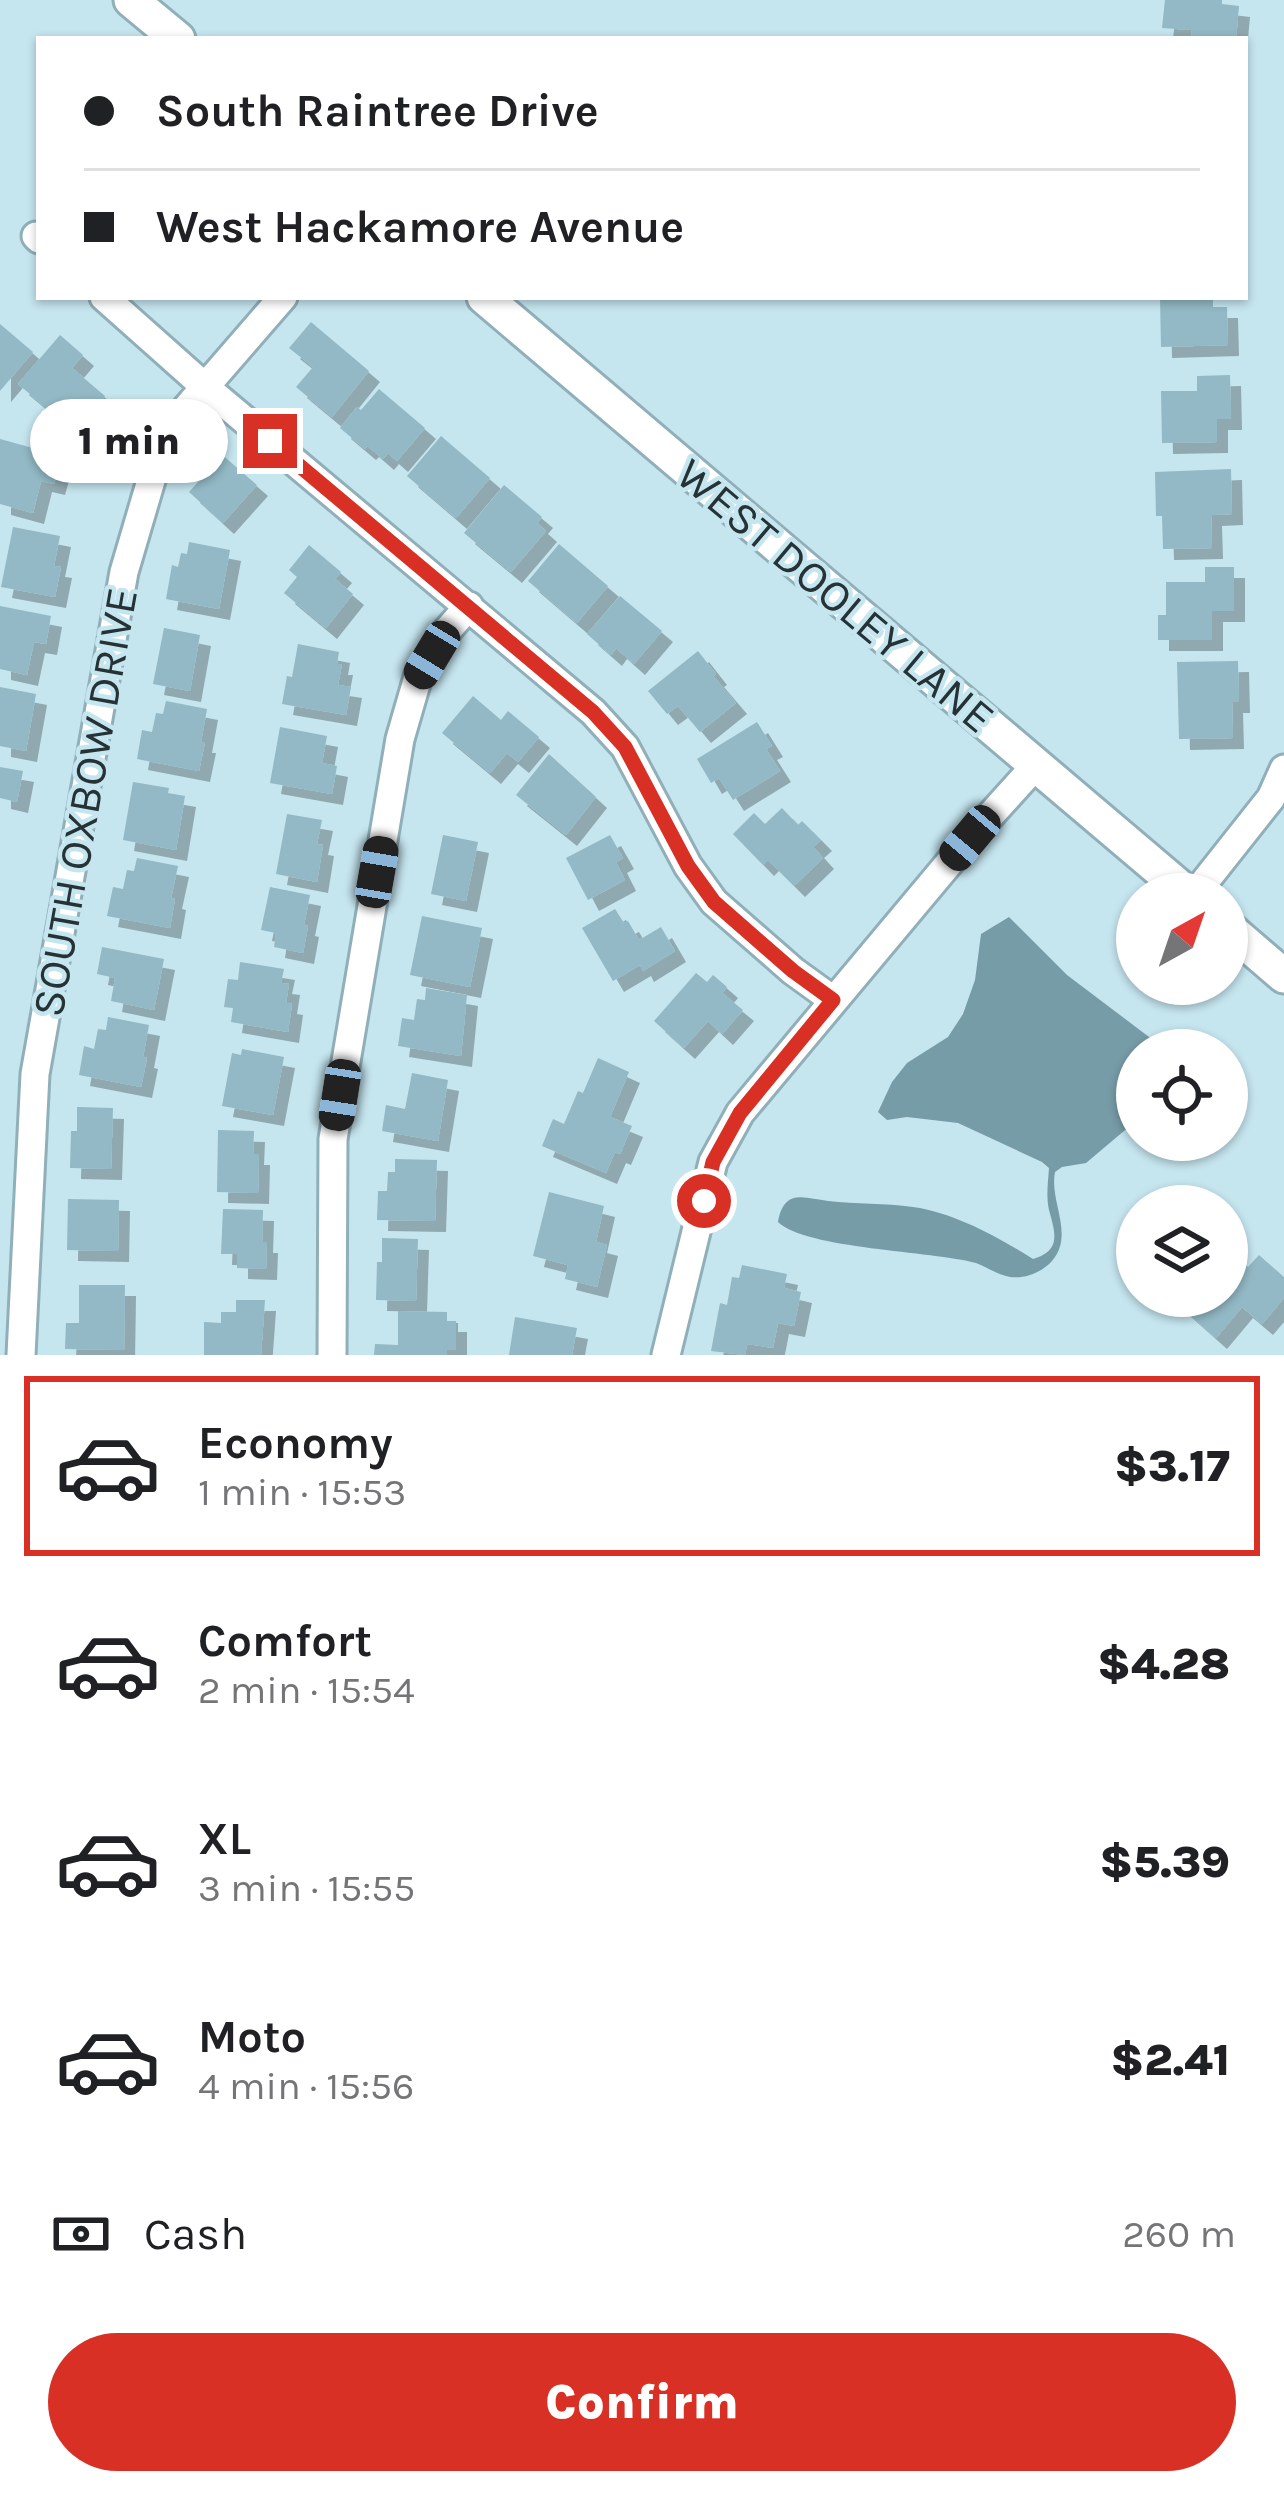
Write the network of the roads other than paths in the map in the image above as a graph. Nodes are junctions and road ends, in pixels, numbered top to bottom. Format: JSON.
{"nodes":[{"id":1,"x":131,"y":0,"type":"edge"},
{"id":2,"x":174,"y":36,"type":"edge"},
{"id":3,"x":107,"y":300,"type":"edge"},
{"id":4,"x":280,"y":300,"type":"edge"},
{"id":5,"x":488,"y":300,"type":"edge"},
{"id":6,"x":204,"y":386,"type":"junction"},
{"id":7,"x":469,"y":606,"type":"junction"},
{"id":8,"x":1036,"y":764,"type":"junction"},
{"id":9,"x":1284,"y":769,"type":"edge"},
{"id":10,"x":1166,"y":873,"type":"edge"},
{"id":11,"x":1208,"y":873,"type":"edge"},
{"id":12,"x":1248,"y":946,"type":"edge"},
{"id":13,"x":1284,"y":976,"type":"edge"},
{"id":14,"x":833,"y":1000,"type":"junction"},
{"id":15,"x":21,"y":1355,"type":"edge"},
{"id":16,"x":332,"y":1355,"type":"edge"},
{"id":17,"x":665,"y":1355,"type":"edge"}],
"edges":[{"from":1,"to":2,"type":"street"},
{"from":3,"to":6,"type":"street"},
{"from":4,"to":6,"type":"street","name":"SOUTH OXBOW DRIVE"},
{"from":5,"to":8,"type":"street","name":"WEST DOOLEY LANE"},
{"from":6,"to":7,"type":"street"},
{"from":6,"to":15,"type":"street","name":"SOUTH OXBOW DRIVE"},
{"from":7,"to":14,"type":"street"},
{"from":7,"to":16,"type":"street"},
{"from":8,"to":10,"type":"street","name":"WEST DOOLEY LANE"},
{"from":8,"to":14,"type":"street"},
{"from":9,"to":11,"type":"street"},
{"from":12,"to":13,"type":"street"},
{"from":14,"to":17,"type":"street"}]}
